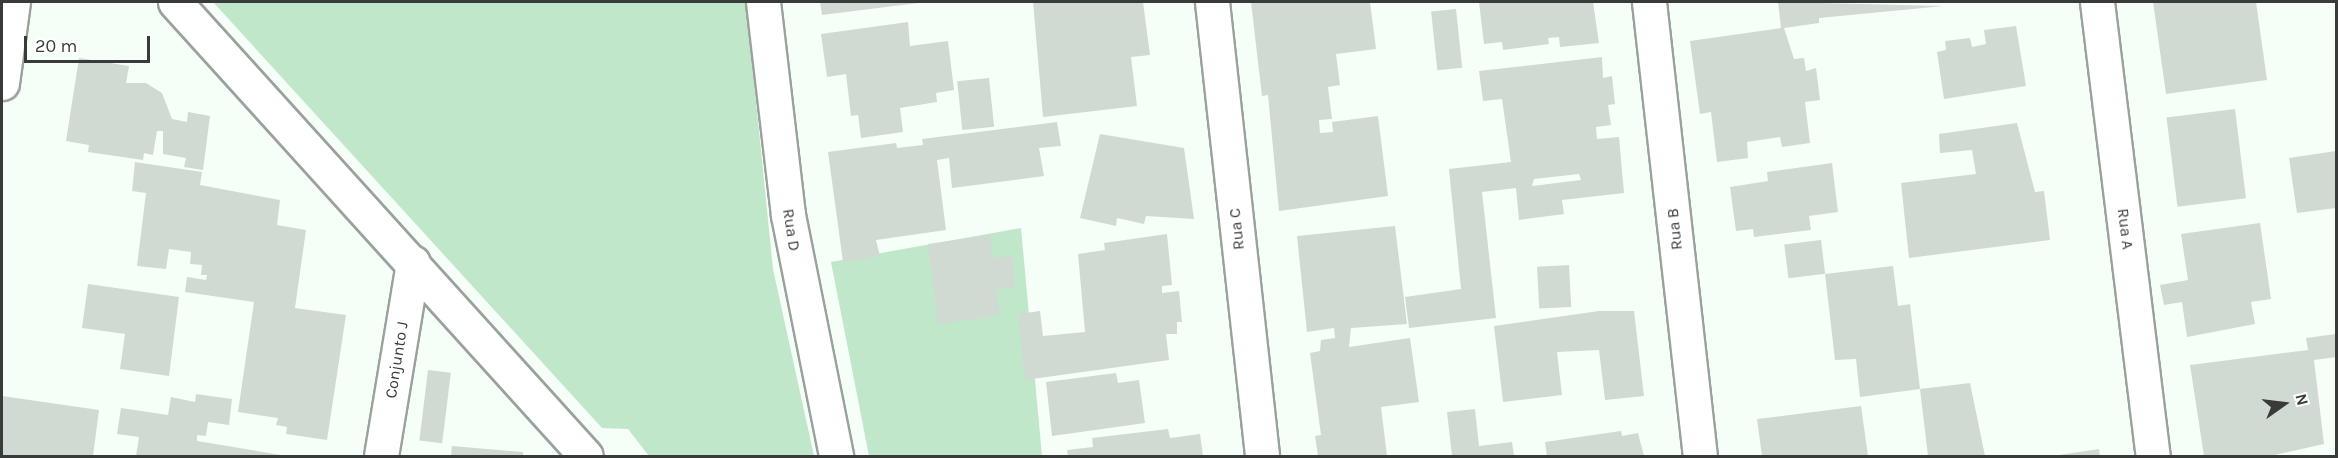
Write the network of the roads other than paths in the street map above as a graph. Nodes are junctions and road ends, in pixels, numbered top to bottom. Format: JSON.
{"nodes":[{"id":1,"x":13,"y":2,"type":"edge"},
{"id":2,"x":175,"y":2,"type":"edge"},
{"id":3,"x":763,"y":2,"type":"edge"},
{"id":4,"x":1212,"y":2,"type":"edge"},
{"id":5,"x":1649,"y":2,"type":"edge"},
{"id":6,"x":2097,"y":2,"type":"edge"},
{"id":7,"x":2,"y":83,"type":"edge"},
{"id":8,"x":413,"y":263,"type":"junction"},
{"id":9,"x":381,"y":456,"type":"edge"},
{"id":10,"x":585,"y":456,"type":"edge"},
{"id":11,"x":836,"y":456,"type":"edge"},
{"id":12,"x":1262,"y":456,"type":"edge"},
{"id":13,"x":1700,"y":456,"type":"edge"},
{"id":14,"x":2153,"y":456,"type":"edge"}],
"edges":[{"from":1,"to":7,"type":"street"},
{"from":2,"to":8,"type":"street"},
{"from":3,"to":11,"type":"street","name":"Rua D"},
{"from":4,"to":12,"type":"street","name":"Rua C"},
{"from":5,"to":13,"type":"street","name":"Rua B"},
{"from":6,"to":14,"type":"street","name":"Rua A"},
{"from":8,"to":9,"type":"street","name":"Conjunto J"},
{"from":8,"to":10,"type":"street"}]}
